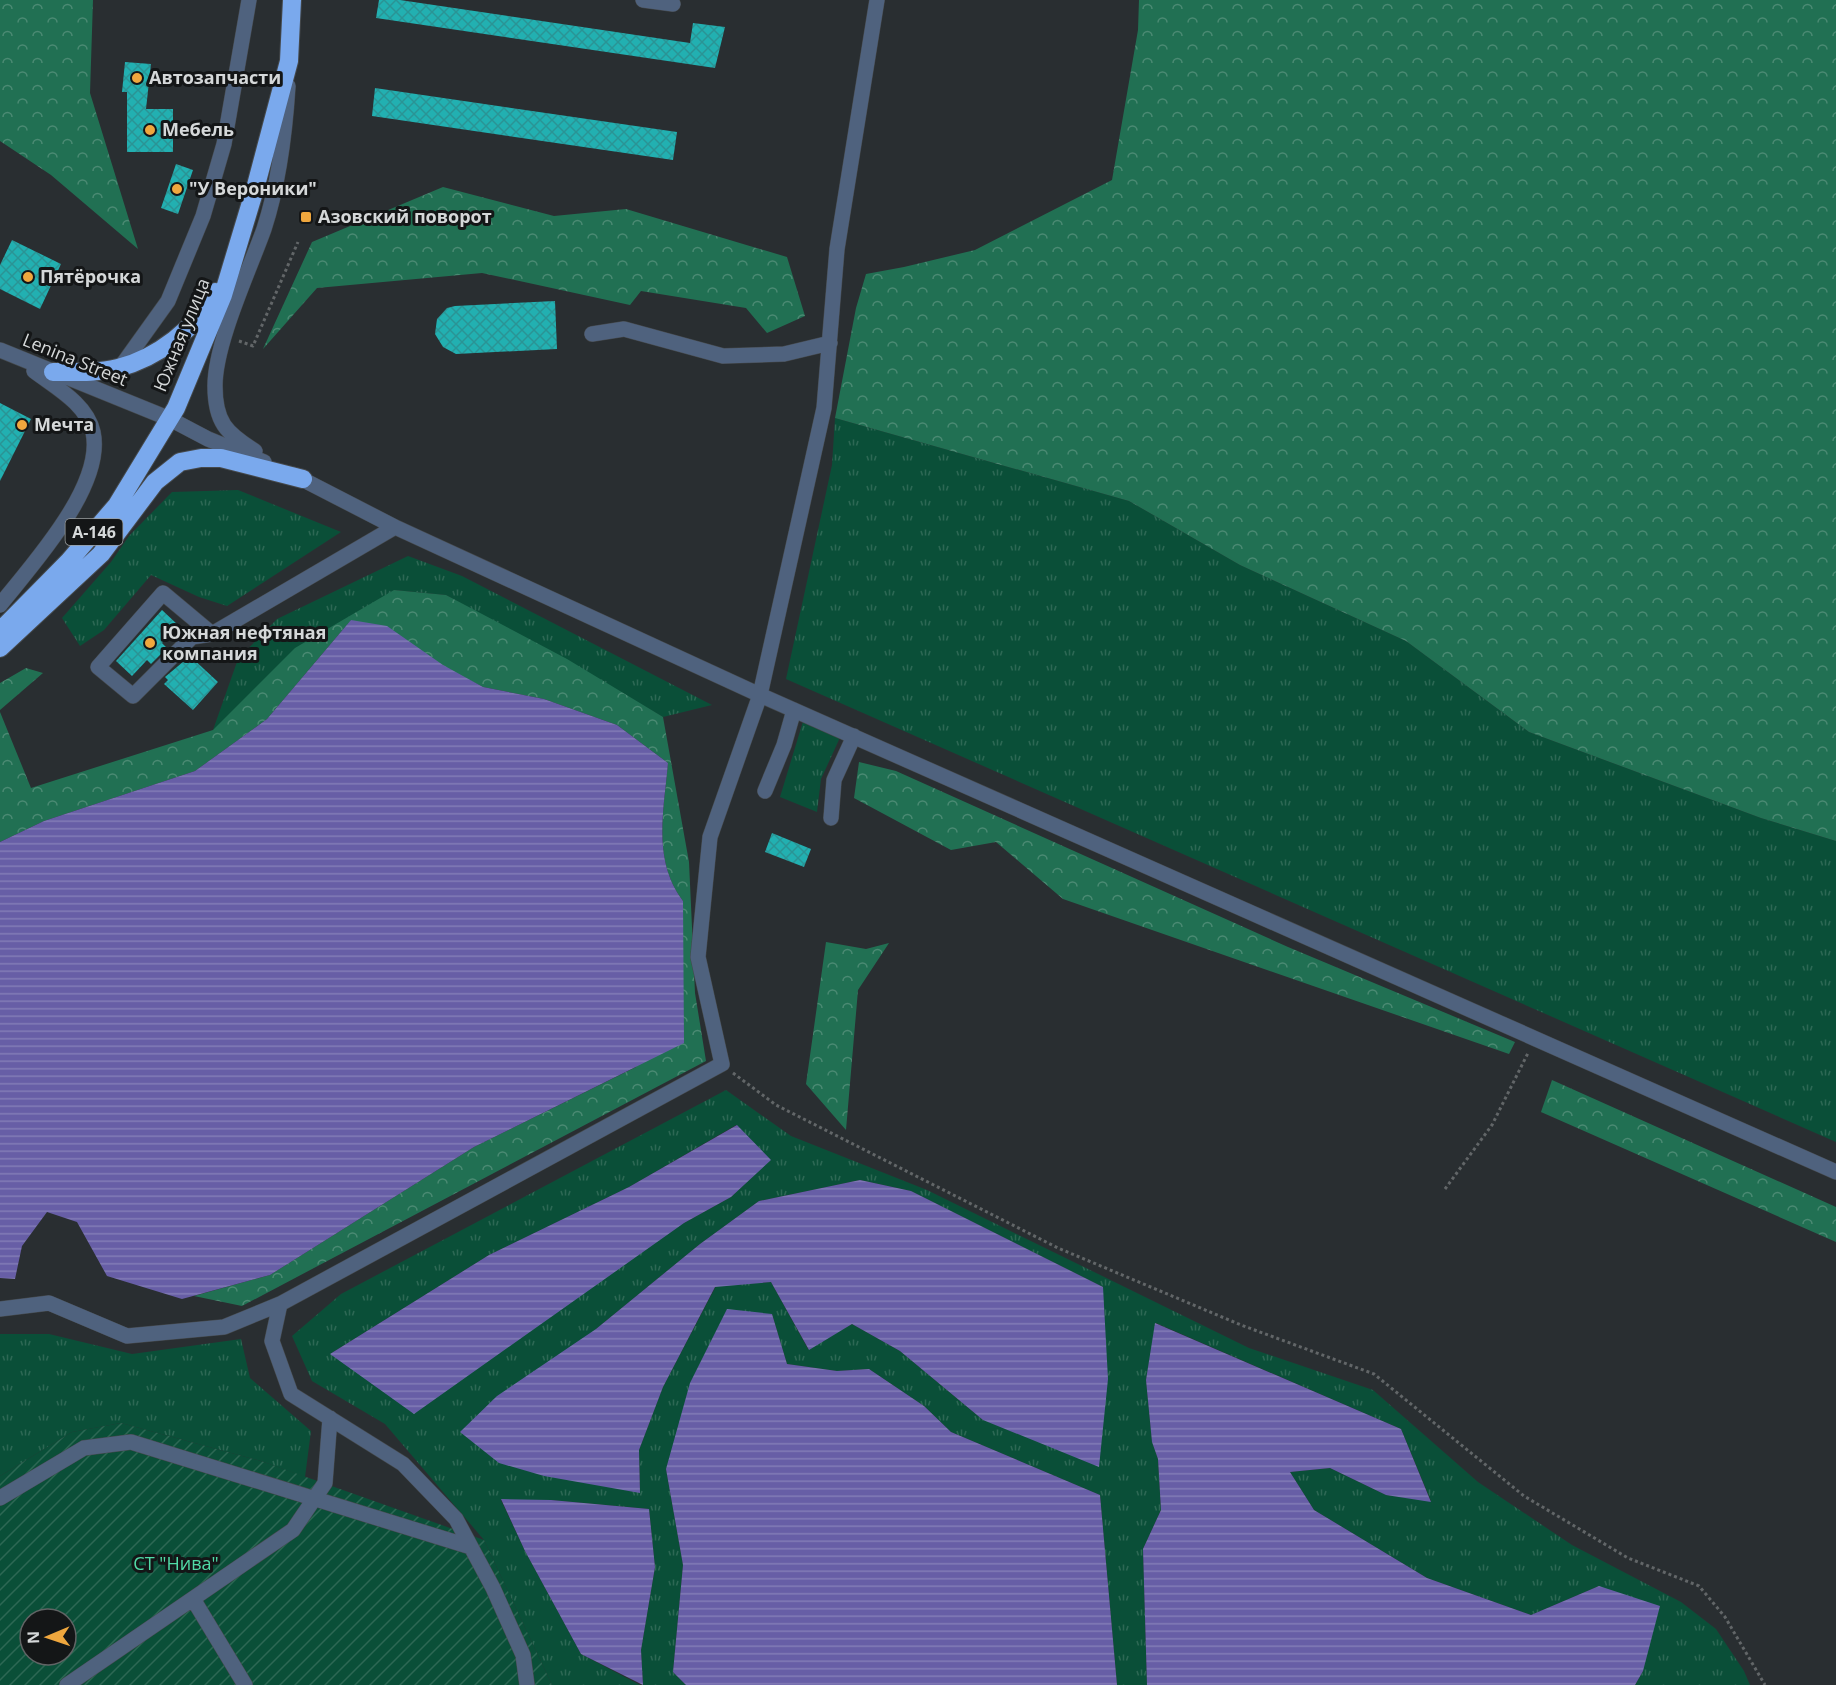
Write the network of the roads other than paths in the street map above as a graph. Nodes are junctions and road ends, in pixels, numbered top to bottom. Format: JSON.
{"nodes":[{"id":1,"x":249,"y":0,"type":"edge"},
{"id":2,"x":292,"y":0,"type":"edge"},
{"id":3,"x":643,"y":0,"type":"edge"},
{"id":4,"x":878,"y":0,"type":"edge"},
{"id":5,"x":673,"y":3,"type":"dead end"},
{"id":6,"x":289,"y":61,"type":"junction"},
{"id":7,"x":232,"y":258,"type":"junction"},
{"id":8,"x":591,"y":334,"type":"dead end"},
{"id":9,"x":830,"y":343,"type":"junction"},
{"id":10,"x":0,"y":350,"type":"edge"},
{"id":11,"x":20,"y":360,"type":"junction"},
{"id":12,"x":120,"y":368,"type":"junction"},
{"id":13,"x":53,"y":372,"type":"junction"},
{"id":14,"x":170,"y":419,"type":"junction"},
{"id":15,"x":282,"y":470,"type":"junction"},
{"id":16,"x":303,"y":479,"type":"junction"},
{"id":17,"x":395,"y":527,"type":"junction"},
{"id":18,"x":0,"y":605,"type":"edge"},
{"id":19,"x":0,"y":631,"type":"edge"},
{"id":20,"x":212,"y":634,"type":"junction"},
{"id":21,"x":0,"y":648,"type":"edge"},
{"id":22,"x":760,"y":695,"type":"junction"},
{"id":23,"x":794,"y":710,"type":"junction"},
{"id":24,"x":854,"y":736,"type":"junction"},
{"id":25,"x":765,"y":791,"type":"dead end"},
{"id":26,"x":831,"y":818,"type":"dead end"},
{"id":27,"x":1836,"y":1172,"type":"edge"},
{"id":28,"x":280,"y":1304,"type":"junction"},
{"id":29,"x":0,"y":1309,"type":"edge"},
{"id":30,"x":330,"y":1418,"type":"junction"},
{"id":31,"x":0,"y":1498,"type":"edge"},
{"id":32,"x":314,"y":1499,"type":"junction"},
{"id":33,"x":471,"y":1547,"type":"junction"},
{"id":34,"x":193,"y":1599,"type":"junction"},
{"id":35,"x":67,"y":1685,"type":"edge"},
{"id":36,"x":245,"y":1685,"type":"edge"},
{"id":37,"x":527,"y":1685,"type":"edge"}],
"edges":[{"from":1,"to":12,"type":"street"},
{"from":2,"to":6,"type":"highway","name":"Южная улица","number":"А-146"},
{"from":3,"to":5,"type":"street"},
{"from":4,"to":9,"type":"street"},
{"from":6,"to":7,"type":"highway","name":"Южная улица","number":"А-146"},
{"from":6,"to":15,"type":"street"},
{"from":7,"to":12,"type":"highway"},
{"from":7,"to":14,"type":"highway","name":"Южная улица","number":"А-146"},
{"from":8,"to":9,"type":"street"},
{"from":9,"to":22,"type":"street"},
{"from":10,"to":11,"type":"street","name":"Lenina Street"},
{"from":11,"to":13,"type":"street","name":"Lenina Street"},
{"from":11,"to":18,"type":"street"},
{"from":12,"to":13,"type":"highway"},
{"from":13,"to":14,"type":"street","name":"Lenina Street"},
{"from":14,"to":15,"type":"street","name":"Lenina Street"},
{"from":14,"to":19,"type":"highway","name":"Южная улица","number":"А-146"},
{"from":15,"to":16,"type":"street"},
{"from":16,"to":17,"type":"street"},
{"from":16,"to":21,"type":"highway"},
{"from":17,"to":20,"type":"street"},
{"from":17,"to":22,"type":"street"},
{"from":20,"to":20,"type":"street"},
{"from":22,"to":23,"type":"street"},
{"from":22,"to":28,"type":"street"},
{"from":23,"to":24,"type":"street"},
{"from":23,"to":25,"type":"street"},
{"from":24,"to":26,"type":"street"},
{"from":24,"to":27,"type":"street"},
{"from":28,"to":29,"type":"street"},
{"from":28,"to":30,"type":"street"},
{"from":30,"to":32,"type":"street"},
{"from":30,"to":33,"type":"street"},
{"from":31,"to":32,"type":"street"},
{"from":32,"to":33,"type":"street"},
{"from":32,"to":34,"type":"street"},
{"from":33,"to":37,"type":"street"},
{"from":34,"to":35,"type":"street"},
{"from":34,"to":36,"type":"street"}]}
